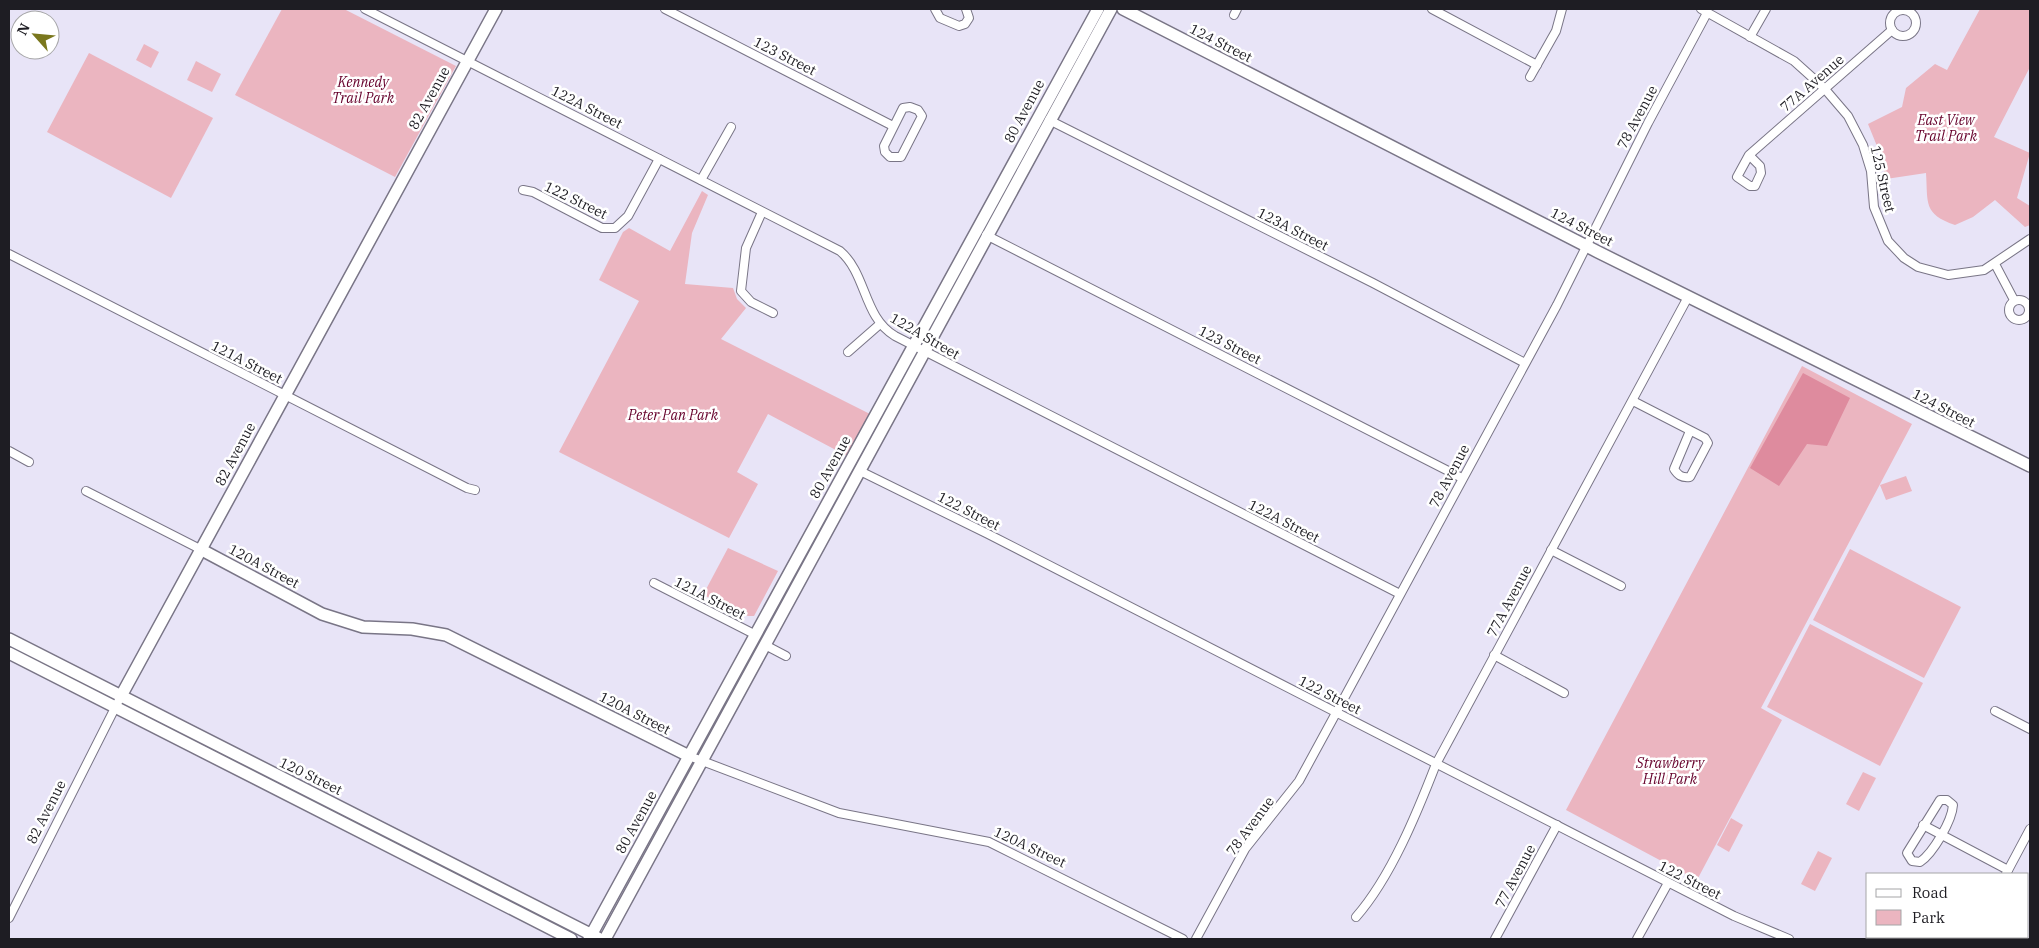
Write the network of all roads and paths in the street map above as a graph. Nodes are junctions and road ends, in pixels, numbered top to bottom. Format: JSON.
{"nodes":[{"id":1,"x":365,"y":9,"type":"edge"},
{"id":2,"x":496,"y":9,"type":"edge"},
{"id":3,"x":665,"y":9,"type":"edge"},
{"id":4,"x":935,"y":9,"type":"edge"},
{"id":5,"x":967,"y":9,"type":"edge"},
{"id":6,"x":1098,"y":9,"type":"edge"},
{"id":7,"x":1111,"y":9,"type":"edge"},
{"id":8,"x":1123,"y":9,"type":"edge"},
{"id":9,"x":1432,"y":9,"type":"edge"},
{"id":10,"x":1562,"y":9,"type":"edge"},
{"id":11,"x":1766,"y":9,"type":"edge"},
{"id":12,"x":1704,"y":11,"type":"edge"},
{"id":13,"x":1892,"y":30,"type":"dead end"},
{"id":14,"x":1750,"y":36,"type":"junction"},
{"id":15,"x":467,"y":61,"type":"junction"},
{"id":16,"x":1536,"y":65,"type":"junction"},
{"id":17,"x":1530,"y":77,"type":"dead end"},
{"id":18,"x":1057,"y":83,"type":"junction"},
{"id":19,"x":1824,"y":88,"type":"junction"},
{"id":20,"x":1049,"y":120,"type":"junction"},
{"id":21,"x":894,"y":126,"type":"junction"},
{"id":22,"x":731,"y":127,"type":"dead end"},
{"id":23,"x":1749,"y":155,"type":"dead end"},
{"id":24,"x":659,"y":158,"type":"junction"},
{"id":25,"x":701,"y":180,"type":"junction"},
{"id":26,"x":523,"y":190,"type":"dead end"},
{"id":27,"x":994,"y":200,"type":"junction"},
{"id":28,"x":762,"y":212,"type":"junction"},
{"id":29,"x":986,"y":235,"type":"junction"},
{"id":30,"x":2030,"y":239,"type":"edge"},
{"id":31,"x":1586,"y":246,"type":"junction"},
{"id":32,"x":9,"y":254,"type":"edge"},
{"id":33,"x":1995,"y":264,"type":"junction"},
{"id":34,"x":1688,"y":297,"type":"junction"},
{"id":35,"x":2014,"y":300,"type":"dead end"},
{"id":36,"x":773,"y":313,"type":"dead end"},
{"id":37,"x":880,"y":324,"type":"junction"},
{"id":38,"x":918,"y":348,"type":"junction"},
{"id":39,"x":848,"y":352,"type":"dead end"},
{"id":40,"x":1525,"y":363,"type":"junction"},
{"id":41,"x":283,"y":395,"type":"junction"},
{"id":42,"x":1633,"y":400,"type":"junction"},
{"id":43,"x":1690,"y":431,"type":"junction"},
{"id":44,"x":9,"y":451,"type":"edge"},
{"id":45,"x":29,"y":462,"type":"dead end"},
{"id":46,"x":2030,"y":466,"type":"edge"},
{"id":47,"x":860,"y":471,"type":"junction"},
{"id":48,"x":1462,"y":478,"type":"junction"},
{"id":49,"x":475,"y":490,"type":"dead end"},
{"id":50,"x":86,"y":492,"type":"dead end"},
{"id":51,"x":200,"y":549,"type":"junction"},
{"id":52,"x":1551,"y":550,"type":"junction"},
{"id":53,"x":799,"y":556,"type":"junction"},
{"id":54,"x":654,"y":583,"type":"dead end"},
{"id":55,"x":1621,"y":586,"type":"dead end"},
{"id":56,"x":1400,"y":594,"type":"junction"},
{"id":57,"x":756,"y":636,"type":"junction"},
{"id":58,"x":9,"y":639,"type":"edge"},
{"id":59,"x":765,"y":645,"type":"junction"},
{"id":60,"x":9,"y":653,"type":"edge"},
{"id":61,"x":1494,"y":655,"type":"junction"},
{"id":62,"x":786,"y":656,"type":"dead end"},
{"id":63,"x":744,"y":684,"type":"junction"},
{"id":64,"x":1564,"y":693,"type":"dead end"},
{"id":65,"x":121,"y":696,"type":"junction"},
{"id":66,"x":116,"y":708,"type":"junction"},
{"id":67,"x":1995,"y":711,"type":"dead end"},
{"id":68,"x":1337,"y":713,"type":"junction"},
{"id":69,"x":2030,"y":729,"type":"edge"},
{"id":70,"x":689,"y":756,"type":"junction"},
{"id":71,"x":702,"y":762,"type":"junction"},
{"id":72,"x":1436,"y":764,"type":"junction"},
{"id":73,"x":310,"y":806,"type":"junction"},
{"id":74,"x":340,"y":807,"type":"junction"},
{"id":75,"x":377,"y":825,"type":"junction"},
{"id":76,"x":1557,"y":825,"type":"junction"},
{"id":77,"x":1923,"y":825,"type":"junction"},
{"id":78,"x":347,"y":826,"type":"junction"},
{"id":79,"x":2030,"y":829,"type":"edge"},
{"id":80,"x":1941,"y":834,"type":"junction"},
{"id":81,"x":2007,"y":872,"type":"edge"},
{"id":82,"x":1668,"y":883,"type":"junction"},
{"id":83,"x":1356,"y":917,"type":"dead end"},
{"id":84,"x":9,"y":918,"type":"edge"},
{"id":85,"x":594,"y":938,"type":"edge"},
{"id":86,"x":571,"y":939,"type":"edge"},
{"id":87,"x":605,"y":939,"type":"edge"},
{"id":88,"x":1183,"y":939,"type":"edge"},
{"id":89,"x":1196,"y":939,"type":"edge"},
{"id":90,"x":1495,"y":939,"type":"edge"},
{"id":91,"x":1637,"y":939,"type":"edge"},
{"id":92,"x":1789,"y":939,"type":"edge"}],
"edges":[{"from":1,"to":15,"type":"street","name":"122A Street"},
{"from":2,"to":15,"type":"main road","name":"82 Avenue"},
{"from":3,"to":21,"type":"street","name":"123 Street"},
{"from":4,"to":5,"type":"street"},
{"from":6,"to":18,"type":"main road","name":"80 Avenue"},
{"from":7,"to":20,"type":"main road","name":"80 Avenue"},
{"from":8,"to":31,"type":"main road","name":"124 Street"},
{"from":9,"to":16,"type":"street"},
{"from":10,"to":16,"type":"street"},
{"from":11,"to":14,"type":"street"},
{"from":12,"to":14,"type":"street","name":"125 Street"},
{"from":12,"to":31,"type":"street","name":"78 Avenue"},
{"from":13,"to":19,"type":"street","name":"77A Avenue"},
{"from":14,"to":19,"type":"street","name":"125 Street"},
{"from":15,"to":24,"type":"street","name":"122A Street"},
{"from":15,"to":41,"type":"main road","name":"82 Avenue"},
{"from":16,"to":17,"type":"street"},
{"from":18,"to":20,"type":"main road"},
{"from":18,"to":27,"type":"main road","name":"80 Avenue"},
{"from":19,"to":23,"type":"street","name":"77A Avenue"},
{"from":19,"to":33,"type":"street","name":"125 Street"},
{"from":20,"to":29,"type":"main road","name":"80 Avenue"},
{"from":20,"to":40,"type":"street","name":"123A Street"},
{"from":21,"to":21,"type":"street"},
{"from":22,"to":25,"type":"street"},
{"from":24,"to":25,"type":"street","name":"122A Street"},
{"from":24,"to":26,"type":"street","name":"122 Street"},
{"from":25,"to":28,"type":"street","name":"122A Street"},
{"from":27,"to":29,"type":"main road"},
{"from":27,"to":38,"type":"main road","name":"80 Avenue"},
{"from":28,"to":36,"type":"street"},
{"from":28,"to":37,"type":"street","name":"122A Street"},
{"from":29,"to":38,"type":"main road","name":"80 Avenue"},
{"from":29,"to":48,"type":"street","name":"123 Street"},
{"from":30,"to":33,"type":"street","name":"125 Street"},
{"from":31,"to":34,"type":"main road","name":"124 Street"},
{"from":31,"to":40,"type":"street","name":"78 Avenue"},
{"from":32,"to":41,"type":"street","name":"121A Street"},
{"from":33,"to":35,"type":"street"},
{"from":34,"to":42,"type":"street","name":"77A Avenue"},
{"from":34,"to":46,"type":"main road","name":"124 Street"},
{"from":37,"to":38,"type":"street","name":"122A Street"},
{"from":37,"to":39,"type":"street"},
{"from":38,"to":47,"type":"main road","name":"80 Avenue"},
{"from":38,"to":53,"type":"main road","name":"80 Avenue"},
{"from":38,"to":56,"type":"street","name":"122A Street"},
{"from":40,"to":48,"type":"street","name":"78 Avenue"},
{"from":41,"to":49,"type":"street","name":"121A Street"},
{"from":41,"to":51,"type":"main road","name":"82 Avenue"},
{"from":42,"to":43,"type":"street"},
{"from":42,"to":52,"type":"street","name":"77A Avenue"},
{"from":43,"to":43,"type":"street"},
{"from":44,"to":45,"type":"street"},
{"from":47,"to":59,"type":"main road","name":"80 Avenue"},
{"from":47,"to":68,"type":"street","name":"122 Street"},
{"from":48,"to":56,"type":"street","name":"78 Avenue"},
{"from":50,"to":51,"type":"street","name":"120A Street"},
{"from":51,"to":65,"type":"main road","name":"82 Avenue"},
{"from":51,"to":70,"type":"main road","name":"120A Street"},
{"from":52,"to":55,"type":"street"},
{"from":52,"to":61,"type":"street","name":"77A Avenue"},
{"from":53,"to":57,"type":"main road","name":"80 Avenue"},
{"from":53,"to":59,"type":"main road"},
{"from":54,"to":57,"type":"street","name":"121A Street"},
{"from":56,"to":68,"type":"street","name":"78 Avenue"},
{"from":57,"to":63,"type":"main road"},
{"from":57,"to":70,"type":"main road","name":"80 Avenue"},
{"from":58,"to":65,"type":"main road","name":"120 Street"},
{"from":59,"to":62,"type":"street"},
{"from":59,"to":63,"type":"main road","name":"80 Avenue"},
{"from":60,"to":66,"type":"main road","name":"120 Street"},
{"from":61,"to":64,"type":"street"},
{"from":61,"to":72,"type":"street","name":"77A Avenue"},
{"from":63,"to":71,"type":"main road","name":"80 Avenue"},
{"from":65,"to":66,"type":"street","name":"82 Avenue"},
{"from":65,"to":74,"type":"main road","name":"120 Street"},
{"from":66,"to":73,"type":"main road","name":"120 Street"},
{"from":66,"to":84,"type":"street","name":"82 Avenue"},
{"from":67,"to":69,"type":"street"},
{"from":68,"to":72,"type":"street","name":"122 Street"},
{"from":68,"to":89,"type":"street","name":"78 Avenue"},
{"from":70,"to":71,"type":"street","name":"120A Street"},
{"from":70,"to":85,"type":"main road","name":"80 Avenue"},
{"from":71,"to":87,"type":"main road","name":"80 Avenue"},
{"from":71,"to":88,"type":"street","name":"120A Street"},
{"from":72,"to":76,"type":"street","name":"122 Street"},
{"from":72,"to":83,"type":"street","name":"77A Avenue"},
{"from":73,"to":74,"type":"main road"},
{"from":73,"to":78,"type":"main road","name":"120 Street"},
{"from":74,"to":75,"type":"main road","name":"120 Street"},
{"from":75,"to":78,"type":"main road"},
{"from":75,"to":85,"type":"main road","name":"120 Street"},
{"from":76,"to":82,"type":"street","name":"122 Street"},
{"from":76,"to":90,"type":"street","name":"77 Avenue"},
{"from":77,"to":80,"type":"street"},
{"from":77,"to":80,"type":"street"},
{"from":77,"to":80,"type":"street"},
{"from":78,"to":86,"type":"main road","name":"120 Street"},
{"from":79,"to":81,"type":"street"},
{"from":80,"to":81,"type":"street"},
{"from":82,"to":91,"type":"street"},
{"from":82,"to":92,"type":"street","name":"122 Street"}]}
